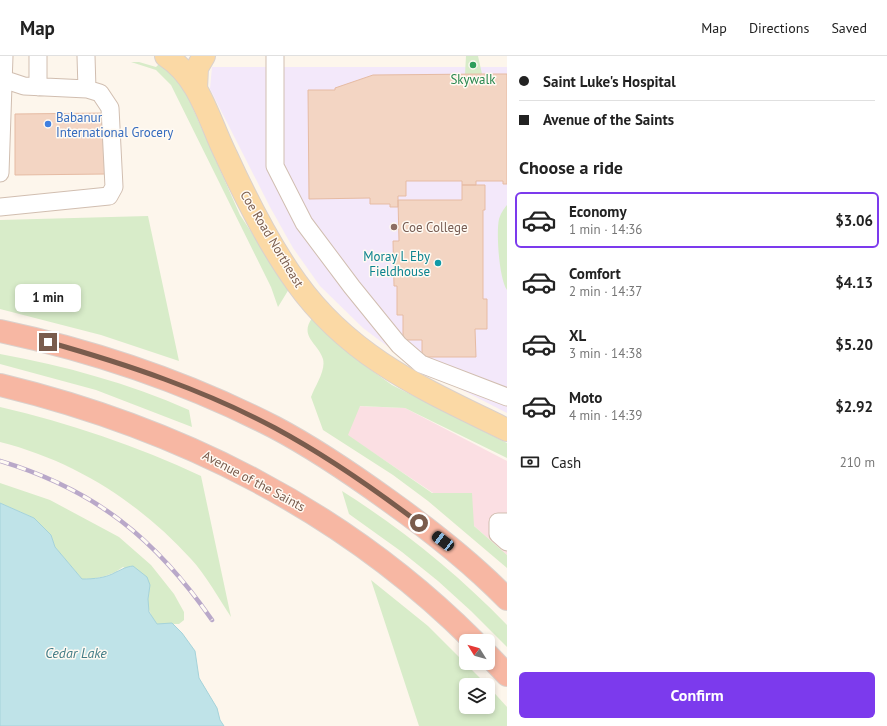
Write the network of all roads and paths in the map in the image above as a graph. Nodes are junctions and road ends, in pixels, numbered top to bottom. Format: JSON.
{"nodes":[{"id":1,"x":4,"y":56,"type":"edge"},
{"id":2,"x":38,"y":56,"type":"edge"},
{"id":3,"x":86,"y":56,"type":"edge"},
{"id":4,"x":166,"y":56,"type":"edge"},
{"id":5,"x":204,"y":56,"type":"edge"},
{"id":6,"x":275,"y":56,"type":"edge"},
{"id":7,"x":2,"y":78,"type":"edge"},
{"id":8,"x":38,"y":87,"type":"junction"},
{"id":9,"x":87,"y":89,"type":"junction"},
{"id":10,"x":196,"y":89,"type":"junction"},
{"id":11,"x":0,"y":173,"type":"edge"},
{"id":12,"x":0,"y":207,"type":"edge"},
{"id":13,"x":0,"y":331,"type":"edge"},
{"id":14,"x":0,"y":385,"type":"edge"},
{"id":15,"x":507,"y":397,"type":"edge"},
{"id":16,"x":507,"y":430,"type":"edge"},
{"id":17,"x":507,"y":522,"type":"edge"},
{"id":18,"x":507,"y":542,"type":"edge"},
{"id":19,"x":507,"y":599,"type":"edge"},
{"id":20,"x":466,"y":634,"type":"edge"},
{"id":21,"x":495,"y":662,"type":"edge"},
{"id":22,"x":507,"y":675,"type":"edge"}],
"edges":[{"from":1,"to":7,"type":"lane"},
{"from":2,"to":8,"type":"lane"},
{"from":3,"to":9,"type":"lane"},
{"from":4,"to":10,"type":"main road","name":"Coe Road Northeast"},
{"from":5,"to":10,"type":"main road"},
{"from":6,"to":15,"type":"lane"},
{"from":7,"to":8,"type":"lane"},
{"from":7,"to":11,"type":"lane"},
{"from":8,"to":9,"type":"lane"},
{"from":9,"to":12,"type":"lane"},
{"from":10,"to":16,"type":"main road","name":"Coe Road Northeast"},
{"from":13,"to":19,"type":"highway"},
{"from":14,"to":20,"type":"highway","name":"Avenue of the Saints"},
{"from":17,"to":18,"type":"lane"},
{"from":21,"to":22,"type":"highway"}]}
